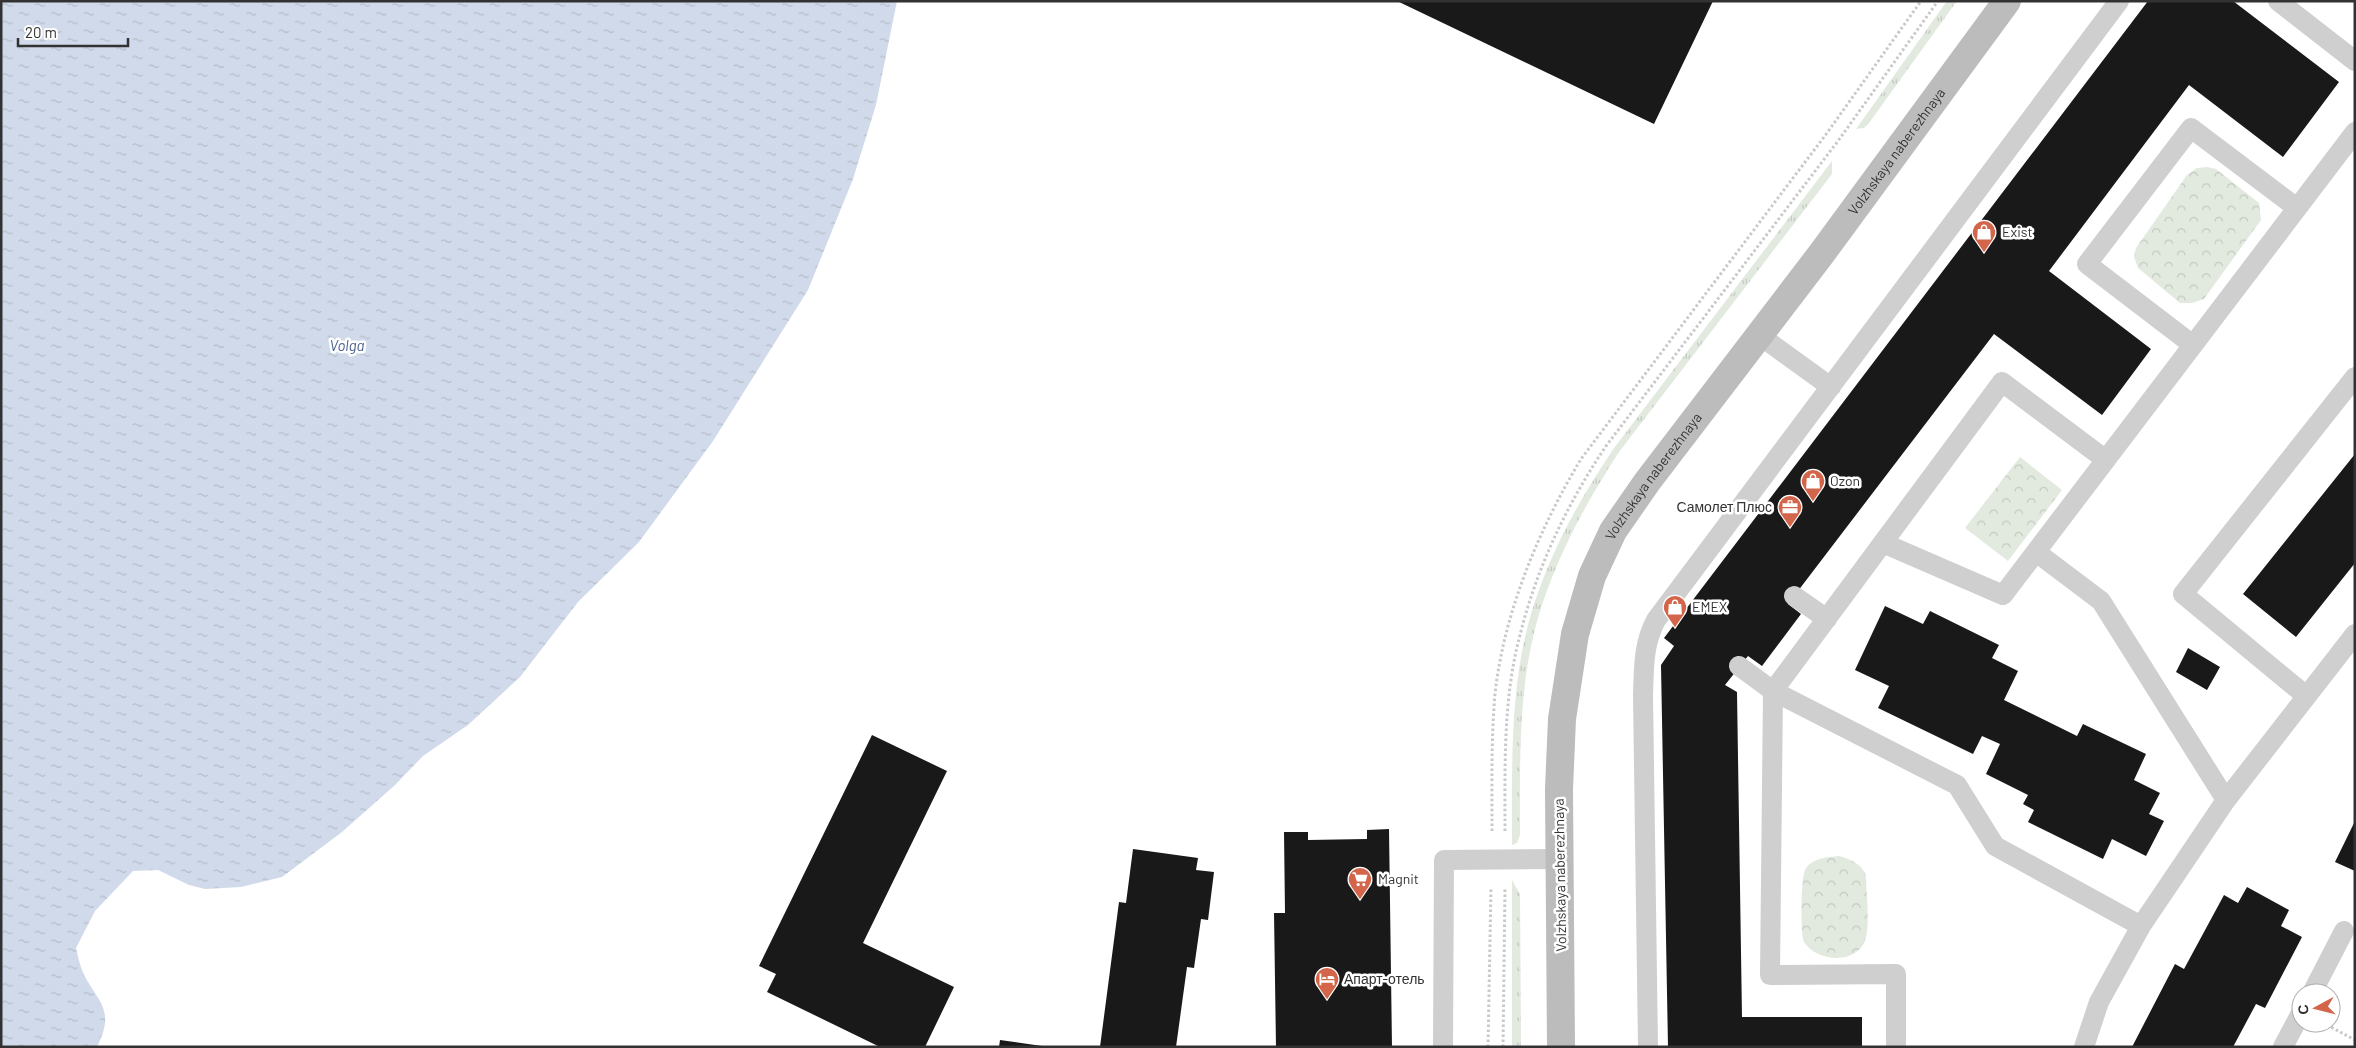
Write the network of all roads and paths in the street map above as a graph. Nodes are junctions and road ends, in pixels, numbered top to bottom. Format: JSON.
{"nodes":[{"id":1,"x":2007,"y":1,"type":"edge"},
{"id":2,"x":2119,"y":1,"type":"edge"},
{"id":3,"x":2278,"y":1,"type":"edge"},
{"id":4,"x":2355,"y":61,"type":"edge"},
{"id":5,"x":2355,"y":132,"type":"edge"},
{"id":6,"x":2297,"y":208,"type":"junction"},
{"id":7,"x":1759,"y":335,"type":"junction"},
{"id":8,"x":2193,"y":345,"type":"junction"},
{"id":9,"x":2355,"y":377,"type":"edge"},
{"id":10,"x":1831,"y":387,"type":"junction"},
{"id":11,"x":2106,"y":460,"type":"junction"},
{"id":12,"x":1883,"y":543,"type":"junction"},
{"id":13,"x":2036,"y":552,"type":"junction"},
{"id":14,"x":1794,"y":596,"type":"dead end"},
{"id":15,"x":1827,"y":619,"type":"junction"},
{"id":16,"x":2355,"y":634,"type":"edge"},
{"id":17,"x":1739,"y":666,"type":"dead end"},
{"id":18,"x":1773,"y":691,"type":"junction"},
{"id":19,"x":2305,"y":695,"type":"junction"},
{"id":20,"x":2226,"y":800,"type":"junction"},
{"id":21,"x":1560,"y":859,"type":"junction"},
{"id":22,"x":2141,"y":926,"type":"junction"},
{"id":23,"x":2344,"y":931,"type":"dead end"},
{"id":24,"x":2317,"y":983,"type":"edge"},
{"id":25,"x":2291,"y":1033,"type":"edge"},
{"id":26,"x":2341,"y":1033,"type":"edge"},
{"id":27,"x":2355,"y":1040,"type":"edge"},
{"id":28,"x":1443,"y":1047,"type":"edge"},
{"id":29,"x":1561,"y":1047,"type":"edge"},
{"id":30,"x":1648,"y":1047,"type":"edge"},
{"id":31,"x":1896,"y":1047,"type":"edge"},
{"id":32,"x":2084,"y":1047,"type":"edge"},
{"id":33,"x":2284,"y":1047,"type":"edge"}],
"edges":[{"from":1,"to":7,"type":"street","name":"Volzhskaya naberezhnaya"},
{"from":2,"to":10,"type":"lane"},
{"from":3,"to":4,"type":"lane"},
{"from":5,"to":6,"type":"lane"},
{"from":6,"to":8,"type":"lane"},
{"from":6,"to":8,"type":"lane"},
{"from":7,"to":10,"type":"lane"},
{"from":7,"to":21,"type":"street","name":"Volzhskaya naberezhnaya"},
{"from":8,"to":11,"type":"lane"},
{"from":9,"to":19,"type":"lane"},
{"from":10,"to":30,"type":"lane"},
{"from":11,"to":12,"type":"lane"},
{"from":11,"to":13,"type":"lane"},
{"from":12,"to":13,"type":"lane"},
{"from":12,"to":15,"type":"lane"},
{"from":13,"to":20,"type":"lane"},
{"from":14,"to":15,"type":"lane"},
{"from":15,"to":18,"type":"lane"},
{"from":16,"to":19,"type":"lane"},
{"from":17,"to":18,"type":"lane"},
{"from":18,"to":22,"type":"lane"},
{"from":18,"to":31,"type":"lane"},
{"from":19,"to":20,"type":"lane"},
{"from":20,"to":22,"type":"lane"},
{"from":21,"to":28,"type":"lane"},
{"from":21,"to":29,"type":"street","name":"Volzhskaya naberezhnaya"},
{"from":22,"to":32,"type":"lane"},
{"from":23,"to":24,"type":"lane"},
{"from":25,"to":33,"type":"lane"},
{"from":26,"to":27,"type":"path"}]}
